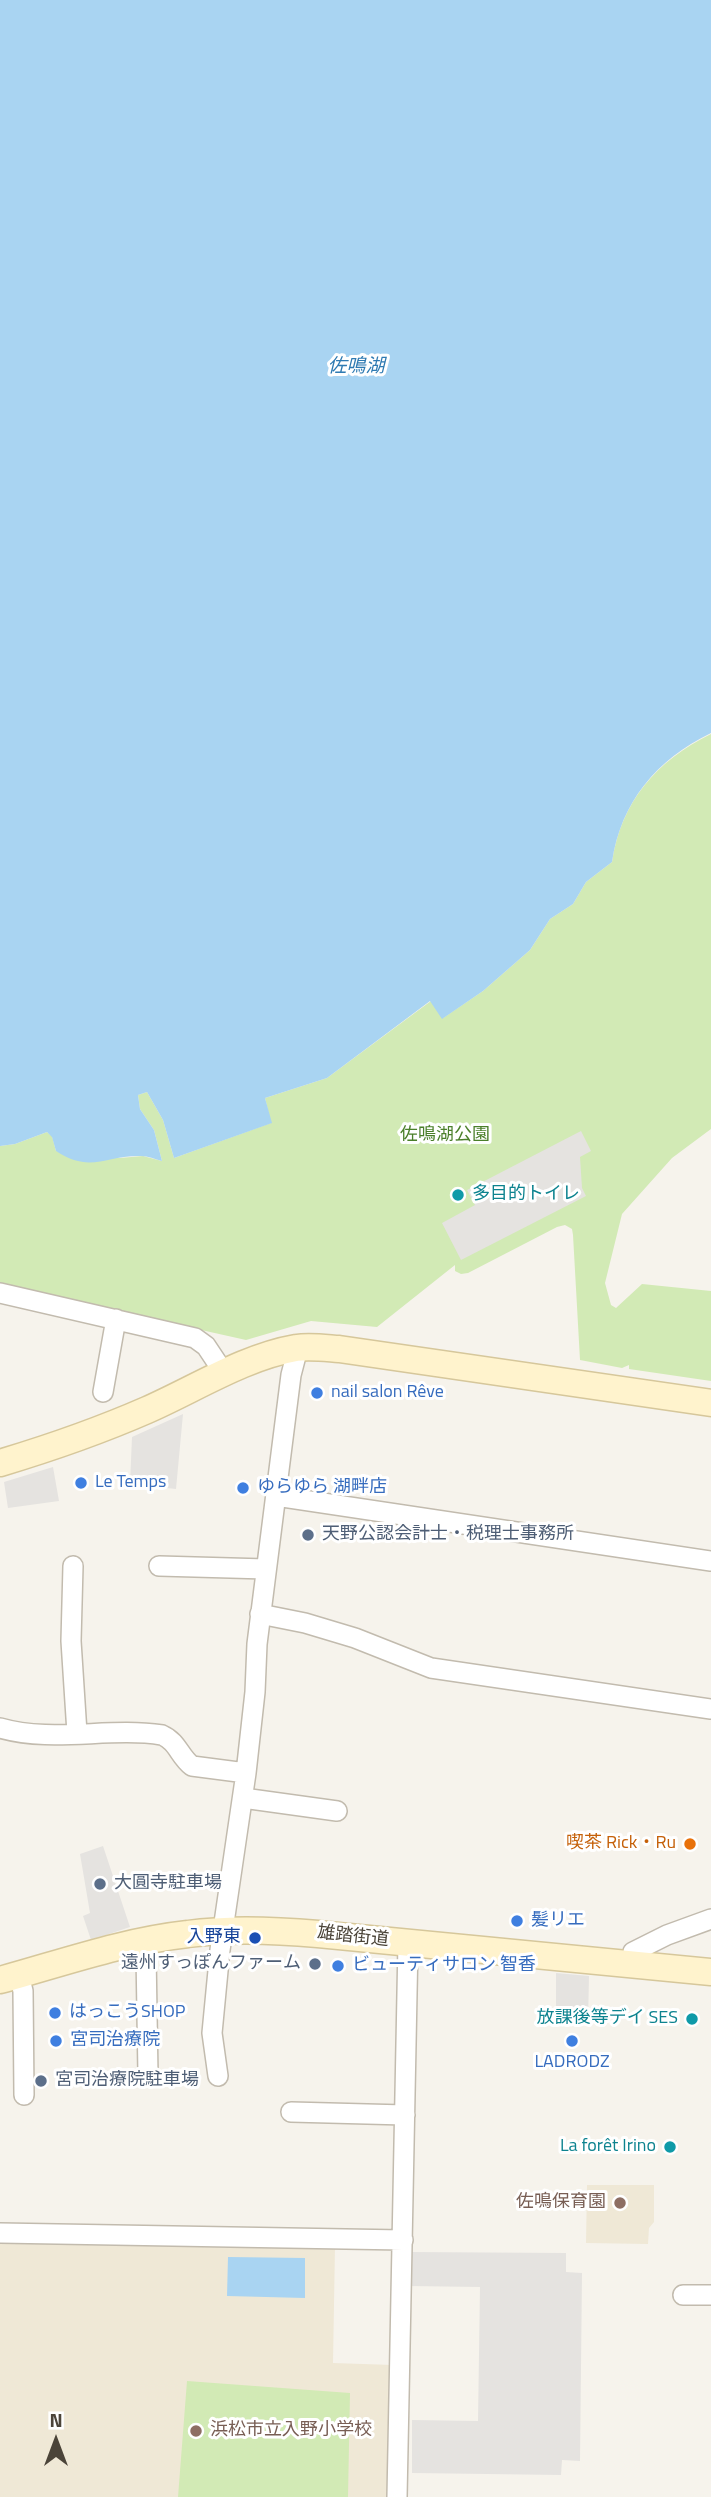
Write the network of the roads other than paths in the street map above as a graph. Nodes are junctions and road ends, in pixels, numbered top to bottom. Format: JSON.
{"nodes":[{"id":1,"x":0,"y":1293,"type":"edge"},
{"id":2,"x":116,"y":1319,"type":"junction"},
{"id":3,"x":298,"y":1348,"type":"junction"},
{"id":4,"x":224,"y":1373,"type":"junction"},
{"id":5,"x":103,"y":1392,"type":"dead end"},
{"id":6,"x":711,"y":1403,"type":"edge"},
{"id":7,"x":0,"y":1463,"type":"edge"},
{"id":8,"x":276,"y":1496,"type":"junction"},
{"id":9,"x":711,"y":1560,"type":"edge"},
{"id":10,"x":73,"y":1566,"type":"dead end"},
{"id":11,"x":159,"y":1566,"type":"dead end"},
{"id":12,"x":266,"y":1569,"type":"junction"},
{"id":13,"x":260,"y":1614,"type":"junction"},
{"id":14,"x":711,"y":1709,"type":"edge"},
{"id":15,"x":0,"y":1728,"type":"edge"},
{"id":16,"x":77,"y":1733,"type":"junction"},
{"id":17,"x":246,"y":1773,"type":"junction"},
{"id":18,"x":243,"y":1798,"type":"junction"},
{"id":19,"x":337,"y":1811,"type":"dead end"},
{"id":20,"x":711,"y":1919,"type":"edge"},
{"id":21,"x":223,"y":1930,"type":"junction"},
{"id":22,"x":143,"y":1941,"type":"junction"},
{"id":23,"x":408,"y":1943,"type":"junction"},
{"id":24,"x":631,"y":1965,"type":"junction"},
{"id":25,"x":711,"y":1972,"type":"edge"},
{"id":26,"x":9,"y":1978,"type":"edge"},
{"id":27,"x":148,"y":2075,"type":"dead end"},
{"id":28,"x":218,"y":2076,"type":"dead end"},
{"id":29,"x":24,"y":2095,"type":"dead end"},
{"id":30,"x":291,"y":2112,"type":"dead end"},
{"id":31,"x":405,"y":2115,"type":"junction"},
{"id":32,"x":0,"y":2233,"type":"edge"},
{"id":33,"x":403,"y":2240,"type":"junction"},
{"id":34,"x":683,"y":2295,"type":"dead end"},
{"id":35,"x":711,"y":2295,"type":"edge"},
{"id":36,"x":397,"y":2497,"type":"edge"}],
"edges":[{"from":1,"to":2,"type":"street"},
{"from":2,"to":4,"type":"street"},
{"from":2,"to":5,"type":"street"},
{"from":3,"to":4,"type":"street"},
{"from":3,"to":6,"type":"street"},
{"from":3,"to":8,"type":"street"},
{"from":4,"to":7,"type":"street"},
{"from":8,"to":9,"type":"street"},
{"from":8,"to":12,"type":"street"},
{"from":10,"to":16,"type":"street"},
{"from":11,"to":12,"type":"street"},
{"from":12,"to":13,"type":"street"},
{"from":13,"to":14,"type":"street"},
{"from":13,"to":17,"type":"street"},
{"from":15,"to":16,"type":"street"},
{"from":16,"to":17,"type":"street"},
{"from":17,"to":18,"type":"street"},
{"from":18,"to":19,"type":"street"},
{"from":18,"to":21,"type":"street"},
{"from":20,"to":24,"type":"street"},
{"from":21,"to":22,"type":"street","name":"雄踏街道"},
{"from":21,"to":23,"type":"street","name":"雄踏街道"},
{"from":21,"to":28,"type":"street"},
{"from":22,"to":26,"type":"street","name":"雄踏街道"},
{"from":22,"to":27,"type":"street"},
{"from":23,"to":24,"type":"street","name":"雄踏街道"},
{"from":23,"to":31,"type":"street"},
{"from":24,"to":25,"type":"street","name":"雄踏街道"},
{"from":26,"to":29,"type":"street"},
{"from":30,"to":31,"type":"street"},
{"from":31,"to":33,"type":"street"},
{"from":32,"to":33,"type":"street"},
{"from":33,"to":36,"type":"street"},
{"from":34,"to":35,"type":"street"}]}
